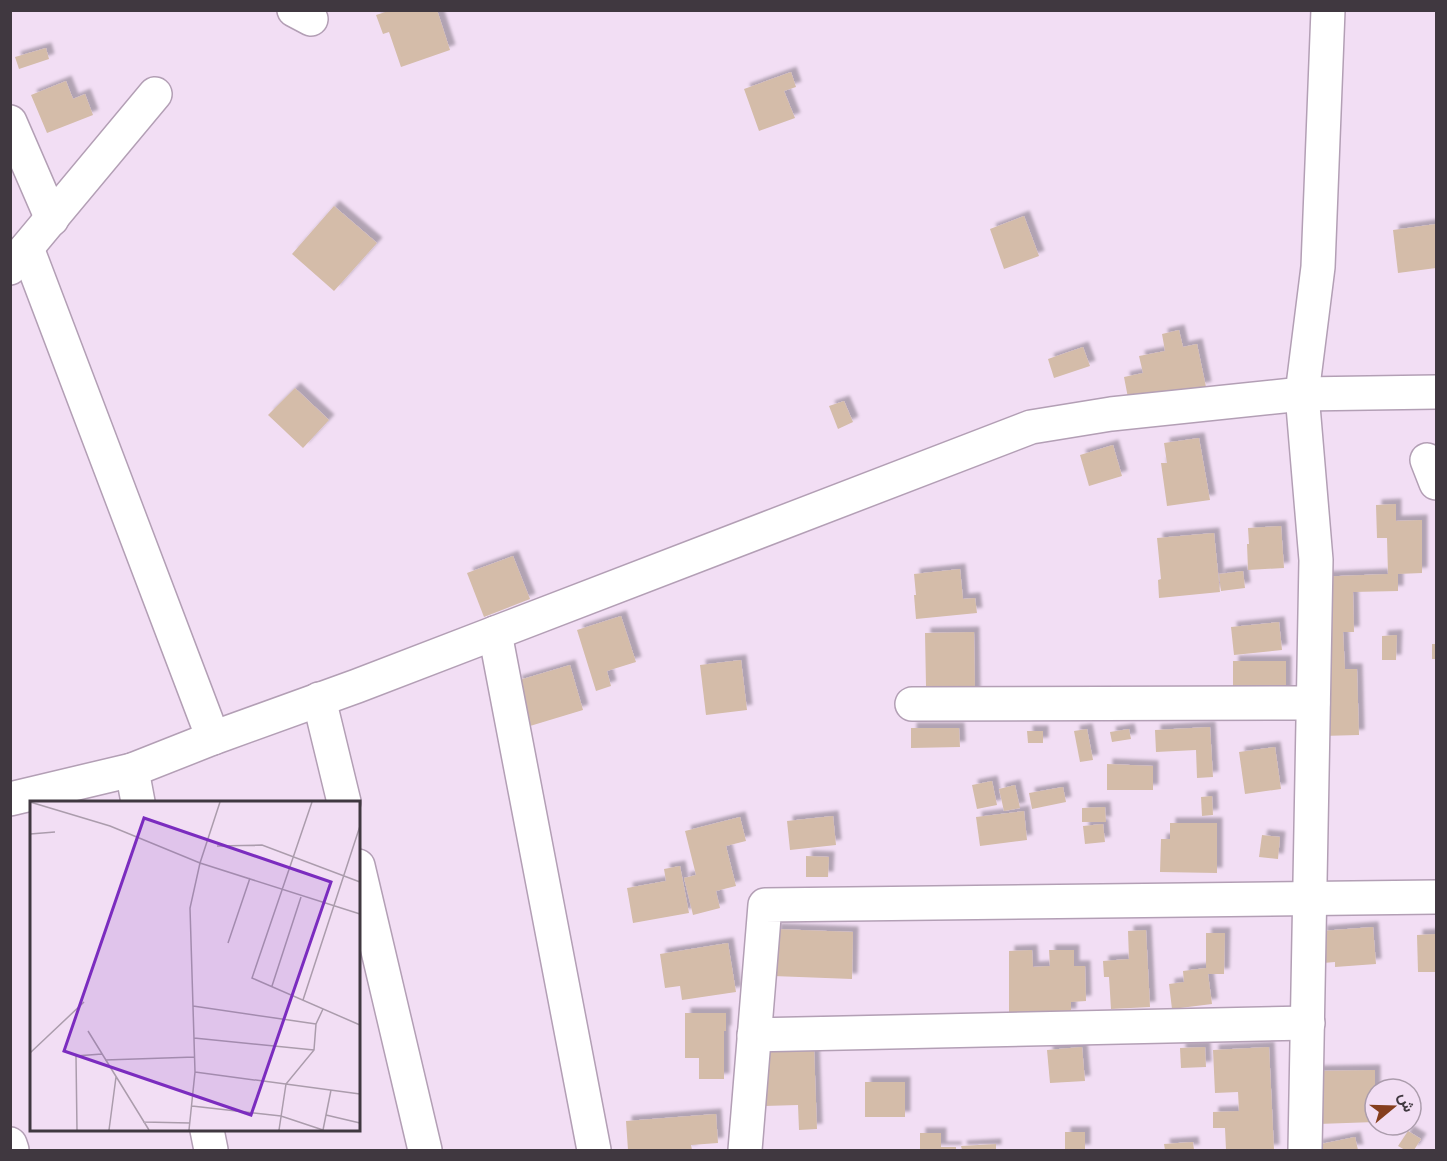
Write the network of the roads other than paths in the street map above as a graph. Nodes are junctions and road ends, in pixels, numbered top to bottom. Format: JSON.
{"nodes":[{"id":1,"x":1328,"y":10,"type":"edge"},
{"id":2,"x":155,"y":94,"type":"dead end"},
{"id":3,"x":10,"y":122,"type":"edge"},
{"id":4,"x":52,"y":219,"type":"junction"},
{"id":5,"x":19,"y":258,"type":"edge"},
{"id":6,"x":1437,"y":392,"type":"edge"},
{"id":7,"x":1302,"y":394,"type":"junction"},
{"id":8,"x":495,"y":633,"type":"junction"},
{"id":9,"x":319,"y":699,"type":"junction"},
{"id":10,"x":1313,"y":703,"type":"junction"},
{"id":11,"x":912,"y":704,"type":"dead end"},
{"id":12,"x":213,"y":738,"type":"junction"},
{"id":13,"x":132,"y":770,"type":"junction"},
{"id":14,"x":10,"y":799,"type":"edge"},
{"id":15,"x":138,"y":801,"type":"edge"},
{"id":16,"x":344,"y":801,"type":"edge"},
{"id":17,"x":360,"y":874,"type":"edge"},
{"id":18,"x":1437,"y":897,"type":"edge"},
{"id":19,"x":1310,"y":898,"type":"junction"},
{"id":20,"x":1308,"y":1023,"type":"junction"},
{"id":21,"x":754,"y":1035,"type":"junction"},
{"id":22,"x":207,"y":1131,"type":"edge"},
{"id":23,"x":10,"y":1144,"type":"edge"},
{"id":24,"x":12,"y":1150,"type":"edge"},
{"id":25,"x":211,"y":1150,"type":"edge"},
{"id":26,"x":425,"y":1150,"type":"edge"},
{"id":27,"x":594,"y":1150,"type":"edge"},
{"id":28,"x":745,"y":1150,"type":"edge"},
{"id":29,"x":1305,"y":1150,"type":"edge"}],
"edges":[{"from":1,"to":7,"type":"street"},
{"from":2,"to":4,"type":"street"},
{"from":3,"to":4,"type":"street"},
{"from":4,"to":5,"type":"street"},
{"from":5,"to":12,"type":"street"},
{"from":6,"to":7,"type":"street"},
{"from":7,"to":8,"type":"street"},
{"from":7,"to":10,"type":"street"},
{"from":8,"to":9,"type":"street"},
{"from":8,"to":27,"type":"street"},
{"from":9,"to":12,"type":"street"},
{"from":9,"to":16,"type":"street"},
{"from":10,"to":11,"type":"street"},
{"from":10,"to":19,"type":"street"},
{"from":12,"to":13,"type":"street"},
{"from":13,"to":14,"type":"street"},
{"from":13,"to":15,"type":"street"},
{"from":17,"to":26,"type":"street"},
{"from":18,"to":19,"type":"street"},
{"from":19,"to":20,"type":"street"},
{"from":19,"to":21,"type":"street"},
{"from":20,"to":21,"type":"street"},
{"from":20,"to":29,"type":"street"},
{"from":21,"to":28,"type":"street"},
{"from":22,"to":25,"type":"street"},
{"from":23,"to":24,"type":"street"}]}
